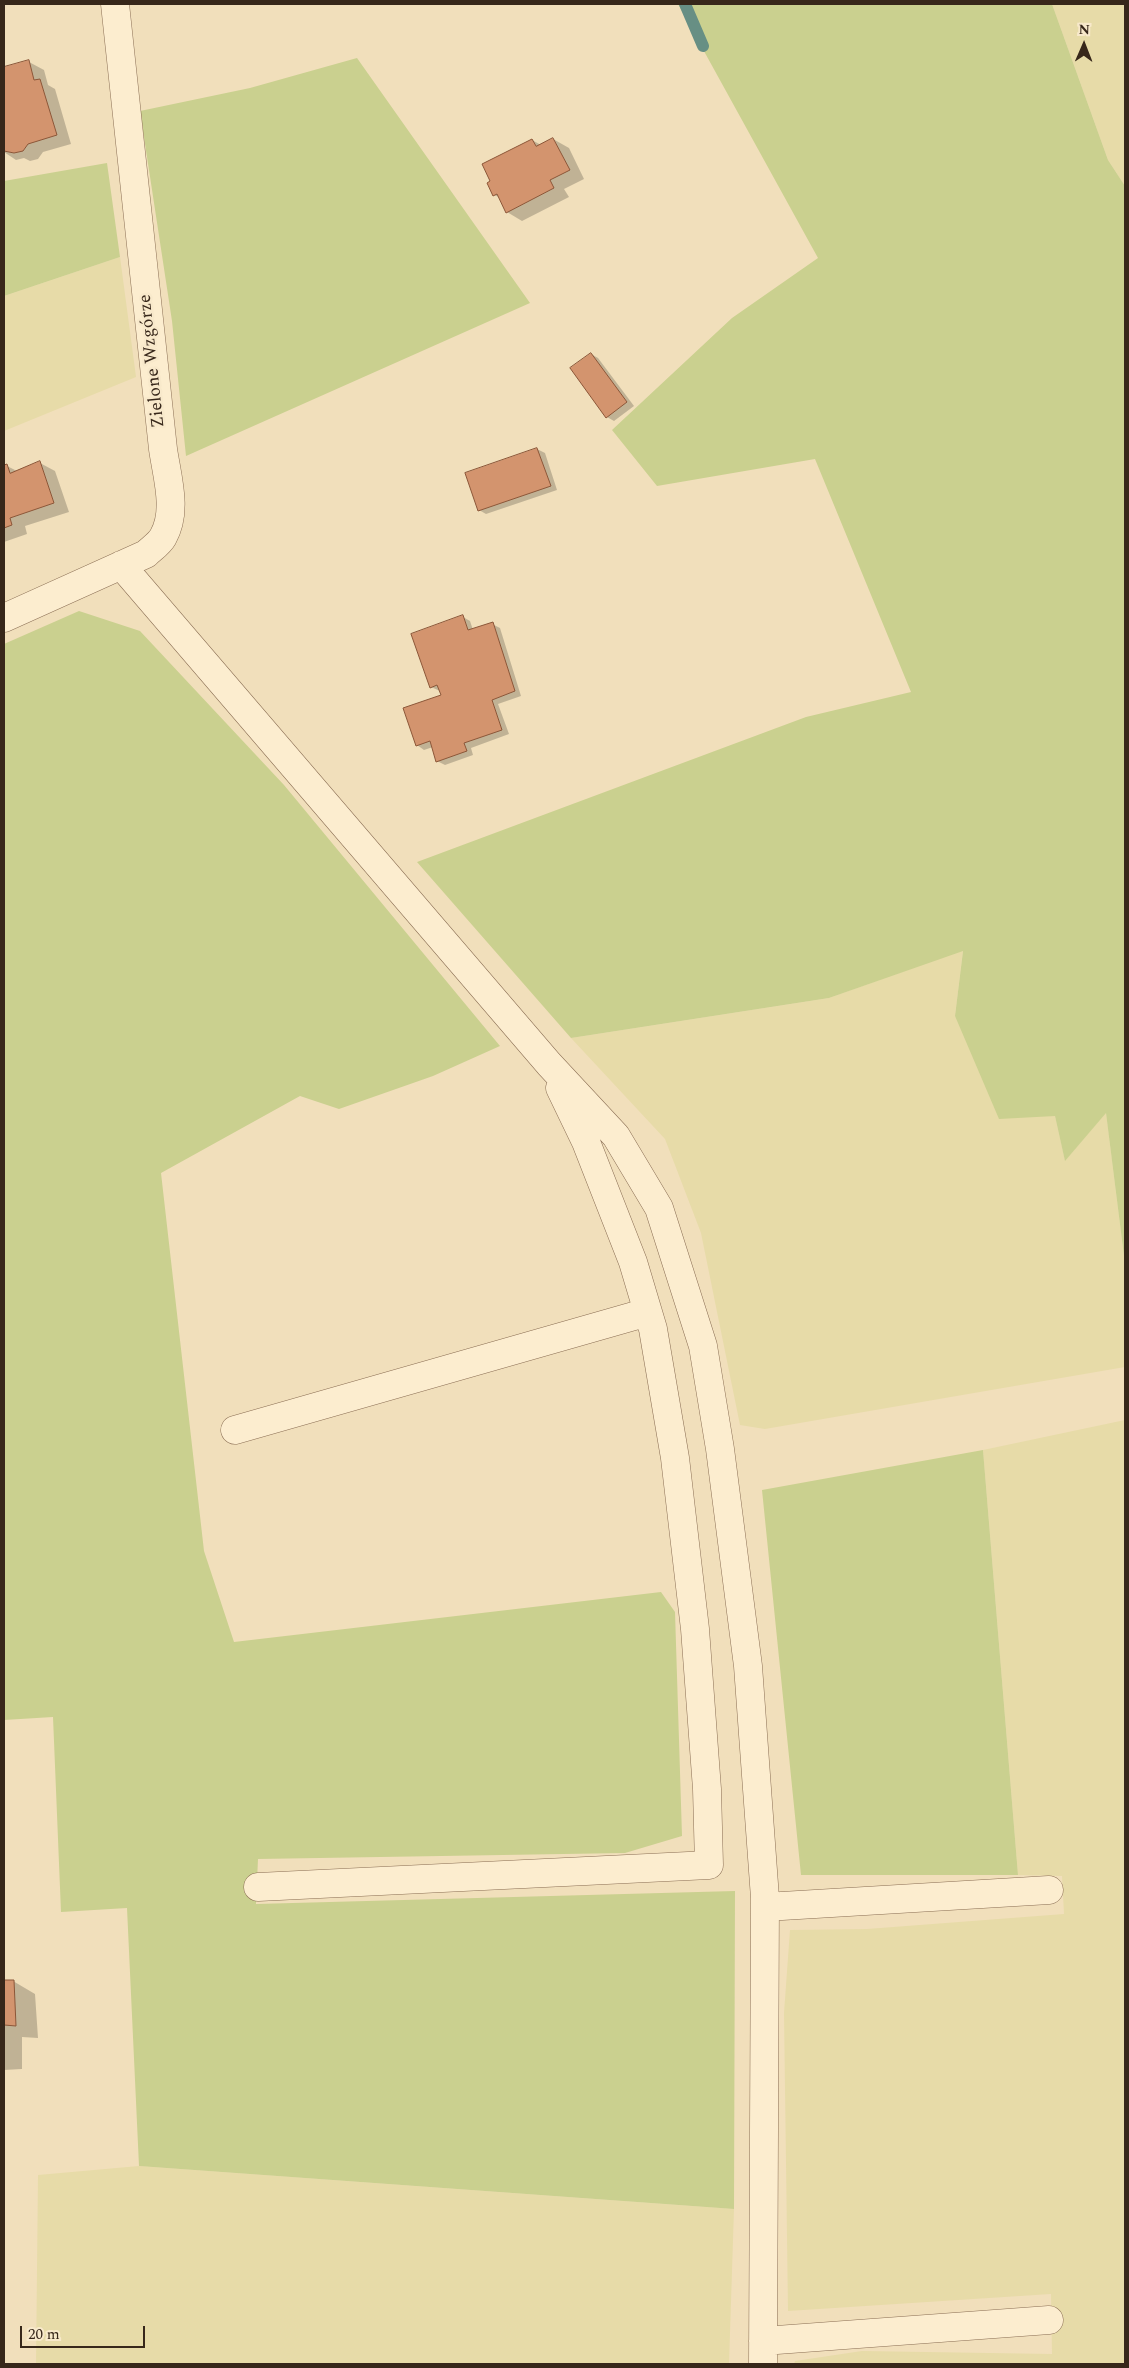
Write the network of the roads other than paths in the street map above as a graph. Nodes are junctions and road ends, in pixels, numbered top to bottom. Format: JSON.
{"nodes":[{"id":1,"x":115,"y":4,"type":"edge"},
{"id":2,"x":121,"y":565,"type":"junction"},
{"id":3,"x":4,"y":618,"type":"edge"},
{"id":4,"x":549,"y":1064,"type":"junction"},
{"id":5,"x":648,"y":1312,"type":"junction"},
{"id":6,"x":235,"y":1430,"type":"dead end"},
{"id":7,"x":258,"y":1887,"type":"dead end"},
{"id":8,"x":1049,"y":1890,"type":"dead end"},
{"id":9,"x":766,"y":1907,"type":"junction"},
{"id":10,"x":1049,"y":2320,"type":"dead end"},
{"id":11,"x":763,"y":2353,"type":"edge"}],
"edges":[{"from":1,"to":2,"type":"street","name":"Zielone Wzgórze"},
{"from":2,"to":3,"type":"street","name":"Zielone Wzgórze"},
{"from":2,"to":4,"type":"street"},
{"from":4,"to":5,"type":"street"},
{"from":4,"to":9,"type":"street"},
{"from":5,"to":6,"type":"street"},
{"from":5,"to":7,"type":"street"},
{"from":8,"to":9,"type":"street"},
{"from":9,"to":11,"type":"street"},
{"from":10,"to":11,"type":"street"}]}
